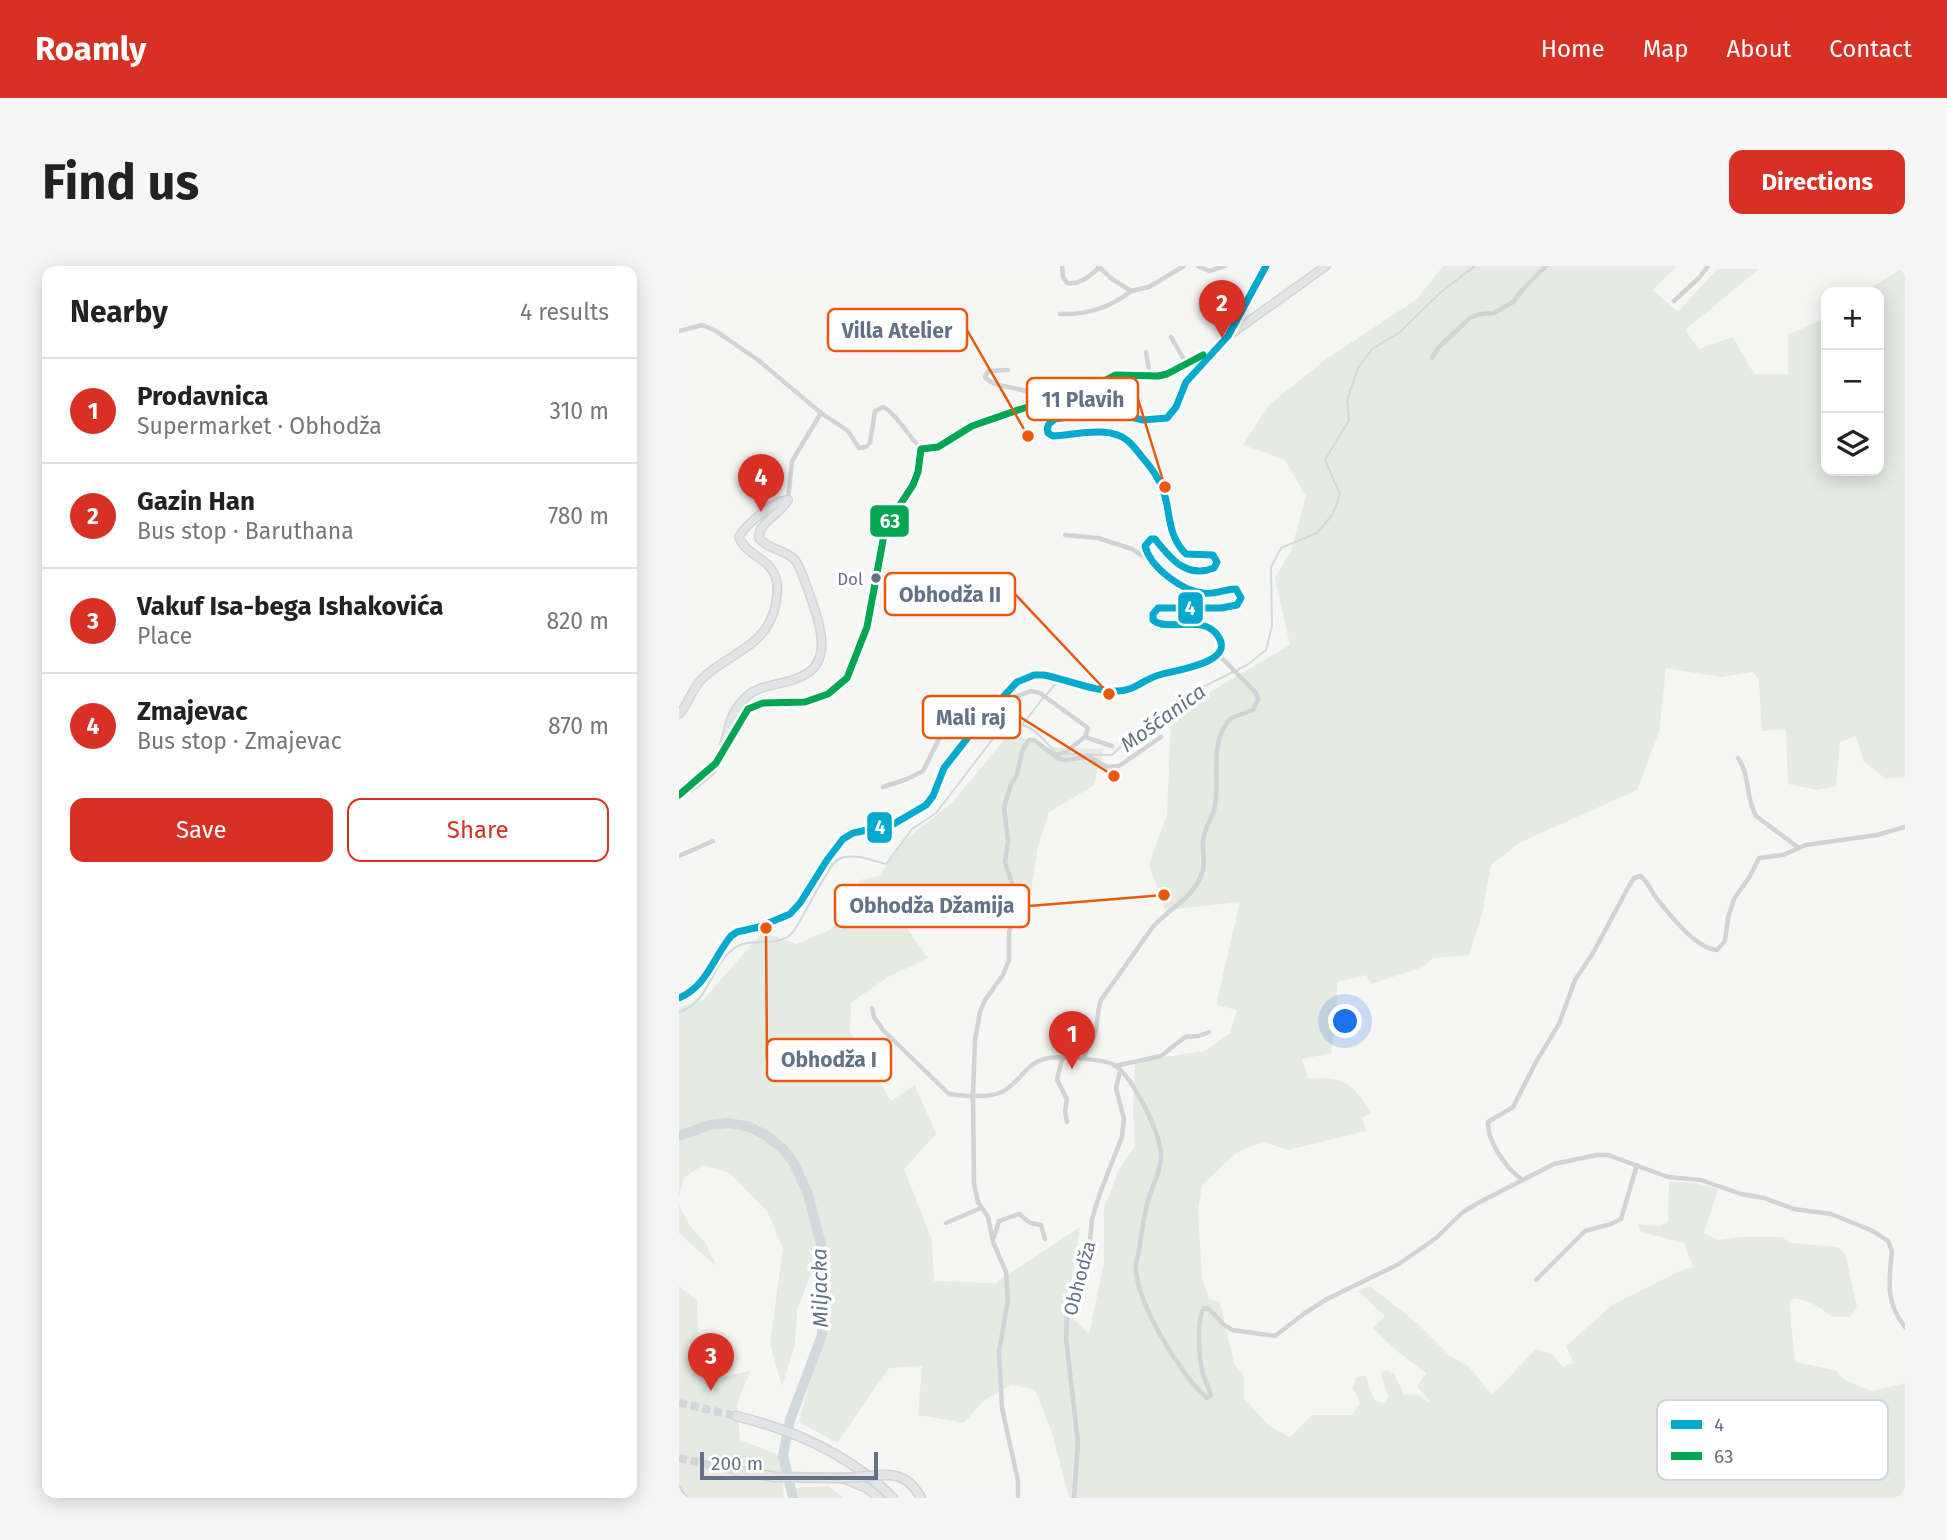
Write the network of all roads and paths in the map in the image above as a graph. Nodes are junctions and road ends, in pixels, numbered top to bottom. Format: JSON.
{"nodes":[{"id":1,"x":1062,"y":266,"type":"edge"},
{"id":2,"x":1184,"y":266,"type":"edge"},
{"id":3,"x":1198,"y":266,"type":"edge"},
{"id":4,"x":1225,"y":266,"type":"edge"},
{"id":5,"x":1266,"y":266,"type":"edge"},
{"id":6,"x":1326,"y":266,"type":"edge"},
{"id":7,"x":1546,"y":266,"type":"edge"},
{"id":8,"x":1708,"y":266,"type":"edge"},
{"id":9,"x":1098,"y":267,"type":"edge"},
{"id":10,"x":1131,"y":291,"type":"junction"},
{"id":11,"x":1674,"y":301,"type":"dead end"},
{"id":12,"x":1060,"y":314,"type":"dead end"},
{"id":13,"x":679,"y":331,"type":"edge"},
{"id":14,"x":1228,"y":336,"type":"junction"},
{"id":15,"x":1171,"y":337,"type":"dead end"},
{"id":16,"x":1146,"y":352,"type":"dead end"},
{"id":17,"x":1210,"y":353,"type":"junction"},
{"id":18,"x":1432,"y":358,"type":"dead end"},
{"id":19,"x":1186,"y":363,"type":"junction"},
{"id":20,"x":1008,"y":370,"type":"dead end"},
{"id":21,"x":1150,"y":376,"type":"junction"},
{"id":22,"x":1041,"y":403,"type":"junction"},
{"id":23,"x":821,"y":413,"type":"junction"},
{"id":24,"x":921,"y":449,"type":"junction"},
{"id":25,"x":788,"y":500,"type":"junction"},
{"id":26,"x":1065,"y":535,"type":"dead end"},
{"id":27,"x":1153,"y":562,"type":"junction"},
{"id":28,"x":1219,"y":654,"type":"junction"},
{"id":29,"x":995,"y":705,"type":"junction"},
{"id":30,"x":679,"y":714,"type":"edge"},
{"id":31,"x":980,"y":722,"type":"junction"},
{"id":32,"x":1086,"y":737,"type":"junction"},
{"id":33,"x":1161,"y":737,"type":"dead end"},
{"id":34,"x":1112,"y":746,"type":"dead end"},
{"id":35,"x":1056,"y":755,"type":"junction"},
{"id":36,"x":720,"y":758,"type":"junction"},
{"id":37,"x":1738,"y":758,"type":"dead end"},
{"id":38,"x":884,"y":787,"type":"dead end"},
{"id":39,"x":679,"y":795,"type":"edge"},
{"id":40,"x":1905,"y":827,"type":"edge"},
{"id":41,"x":713,"y":841,"type":"dead end"},
{"id":42,"x":1799,"y":848,"type":"junction"},
{"id":43,"x":679,"y":856,"type":"edge"},
{"id":44,"x":679,"y":998,"type":"edge"},
{"id":45,"x":872,"y":1008,"type":"dead end"},
{"id":46,"x":1209,"y":1032,"type":"dead end"},
{"id":47,"x":1062,"y":1058,"type":"junction"},
{"id":48,"x":1084,"y":1058,"type":"junction"},
{"id":49,"x":1115,"y":1066,"type":"junction"},
{"id":50,"x":1120,"y":1072,"type":"junction"},
{"id":51,"x":972,"y":1094,"type":"junction"},
{"id":52,"x":1067,"y":1122,"type":"dead end"},
{"id":53,"x":1637,"y":1165,"type":"junction"},
{"id":54,"x":1521,"y":1179,"type":"junction"},
{"id":55,"x":981,"y":1208,"type":"junction"},
{"id":56,"x":946,"y":1223,"type":"dead end"},
{"id":57,"x":1045,"y":1239,"type":"dead end"},
{"id":58,"x":993,"y":1241,"type":"junction"},
{"id":59,"x":1536,"y":1280,"type":"dead end"},
{"id":60,"x":1905,"y":1327,"type":"edge"},
{"id":61,"x":736,"y":1416,"type":"tunnel mouth"},
{"id":62,"x":736,"y":1471,"type":"tunnel mouth"},
{"id":63,"x":843,"y":1478,"type":"junction"},
{"id":64,"x":679,"y":1488,"type":"edge"},
{"id":65,"x":687,"y":1498,"type":"edge"},
{"id":66,"x":879,"y":1498,"type":"edge"},
{"id":67,"x":893,"y":1498,"type":"edge"},
{"id":68,"x":921,"y":1498,"type":"edge"},
{"id":69,"x":1018,"y":1498,"type":"edge"},
{"id":70,"x":1074,"y":1498,"type":"edge"}],
"edges":[{"from":1,"to":9,"type":"street"},
{"from":2,"to":10,"type":"street"},
{"from":3,"to":4,"type":"street"},
{"from":5,"to":14,"type":"street"},
{"from":6,"to":14,"type":"main road"},
{"from":7,"to":18,"type":"street"},
{"from":8,"to":11,"type":"street"},
{"from":9,"to":10,"type":"street"},
{"from":10,"to":12,"type":"street"},
{"from":13,"to":23,"type":"street"},
{"from":14,"to":17,"type":"main road"},
{"from":15,"to":19,"type":"street"},
{"from":16,"to":21,"type":"street"},
{"from":17,"to":19,"type":"street"},
{"from":17,"to":27,"type":"main road"},
{"from":19,"to":21,"type":"street"},
{"from":20,"to":22,"type":"street"},
{"from":21,"to":22,"type":"street"},
{"from":22,"to":24,"type":"street"},
{"from":23,"to":24,"type":"street"},
{"from":23,"to":25,"type":"street"},
{"from":24,"to":36,"type":"street"},
{"from":25,"to":30,"type":"main road"},
{"from":25,"to":36,"type":"main road"},
{"from":26,"to":27,"type":"street"},
{"from":27,"to":28,"type":"main road"},
{"from":28,"to":29,"type":"main road"},
{"from":28,"to":48,"type":"street"},
{"from":29,"to":31,"type":"main road"},
{"from":29,"to":32,"type":"street"},
{"from":31,"to":38,"type":"street"},
{"from":31,"to":44,"type":"main road"},
{"from":32,"to":34,"type":"street"},
{"from":32,"to":35,"type":"street"},
{"from":33,"to":35,"type":"street"},
{"from":35,"to":51,"type":"street"},
{"from":36,"to":39,"type":"main road"},
{"from":37,"to":42,"type":"street"},
{"from":40,"to":42,"type":"street"},
{"from":41,"to":43,"type":"street"},
{"from":42,"to":54,"type":"street"},
{"from":45,"to":51,"type":"street"},
{"from":46,"to":49,"type":"street"},
{"from":47,"to":48,"type":"street"},
{"from":47,"to":51,"type":"street"},
{"from":47,"to":52,"type":"street"},
{"from":48,"to":49,"type":"street"},
{"from":49,"to":50,"type":"street"},
{"from":50,"to":54,"type":"street"},
{"from":50,"to":70,"type":"street","name":"Obhodža"},
{"from":51,"to":55,"type":"street"},
{"from":53,"to":54,"type":"street"},
{"from":53,"to":59,"type":"street"},
{"from":53,"to":60,"type":"street"},
{"from":55,"to":56,"type":"street"},
{"from":55,"to":58,"type":"street"},
{"from":57,"to":58,"type":"street"},
{"from":58,"to":69,"type":"street"},
{"from":61,"to":67,"type":"main road"},
{"from":62,"to":63,"type":"main road"},
{"from":63,"to":66,"type":"main road"},
{"from":63,"to":68,"type":"main road","bridge":true},
{"from":64,"to":65,"type":"street"}]}
